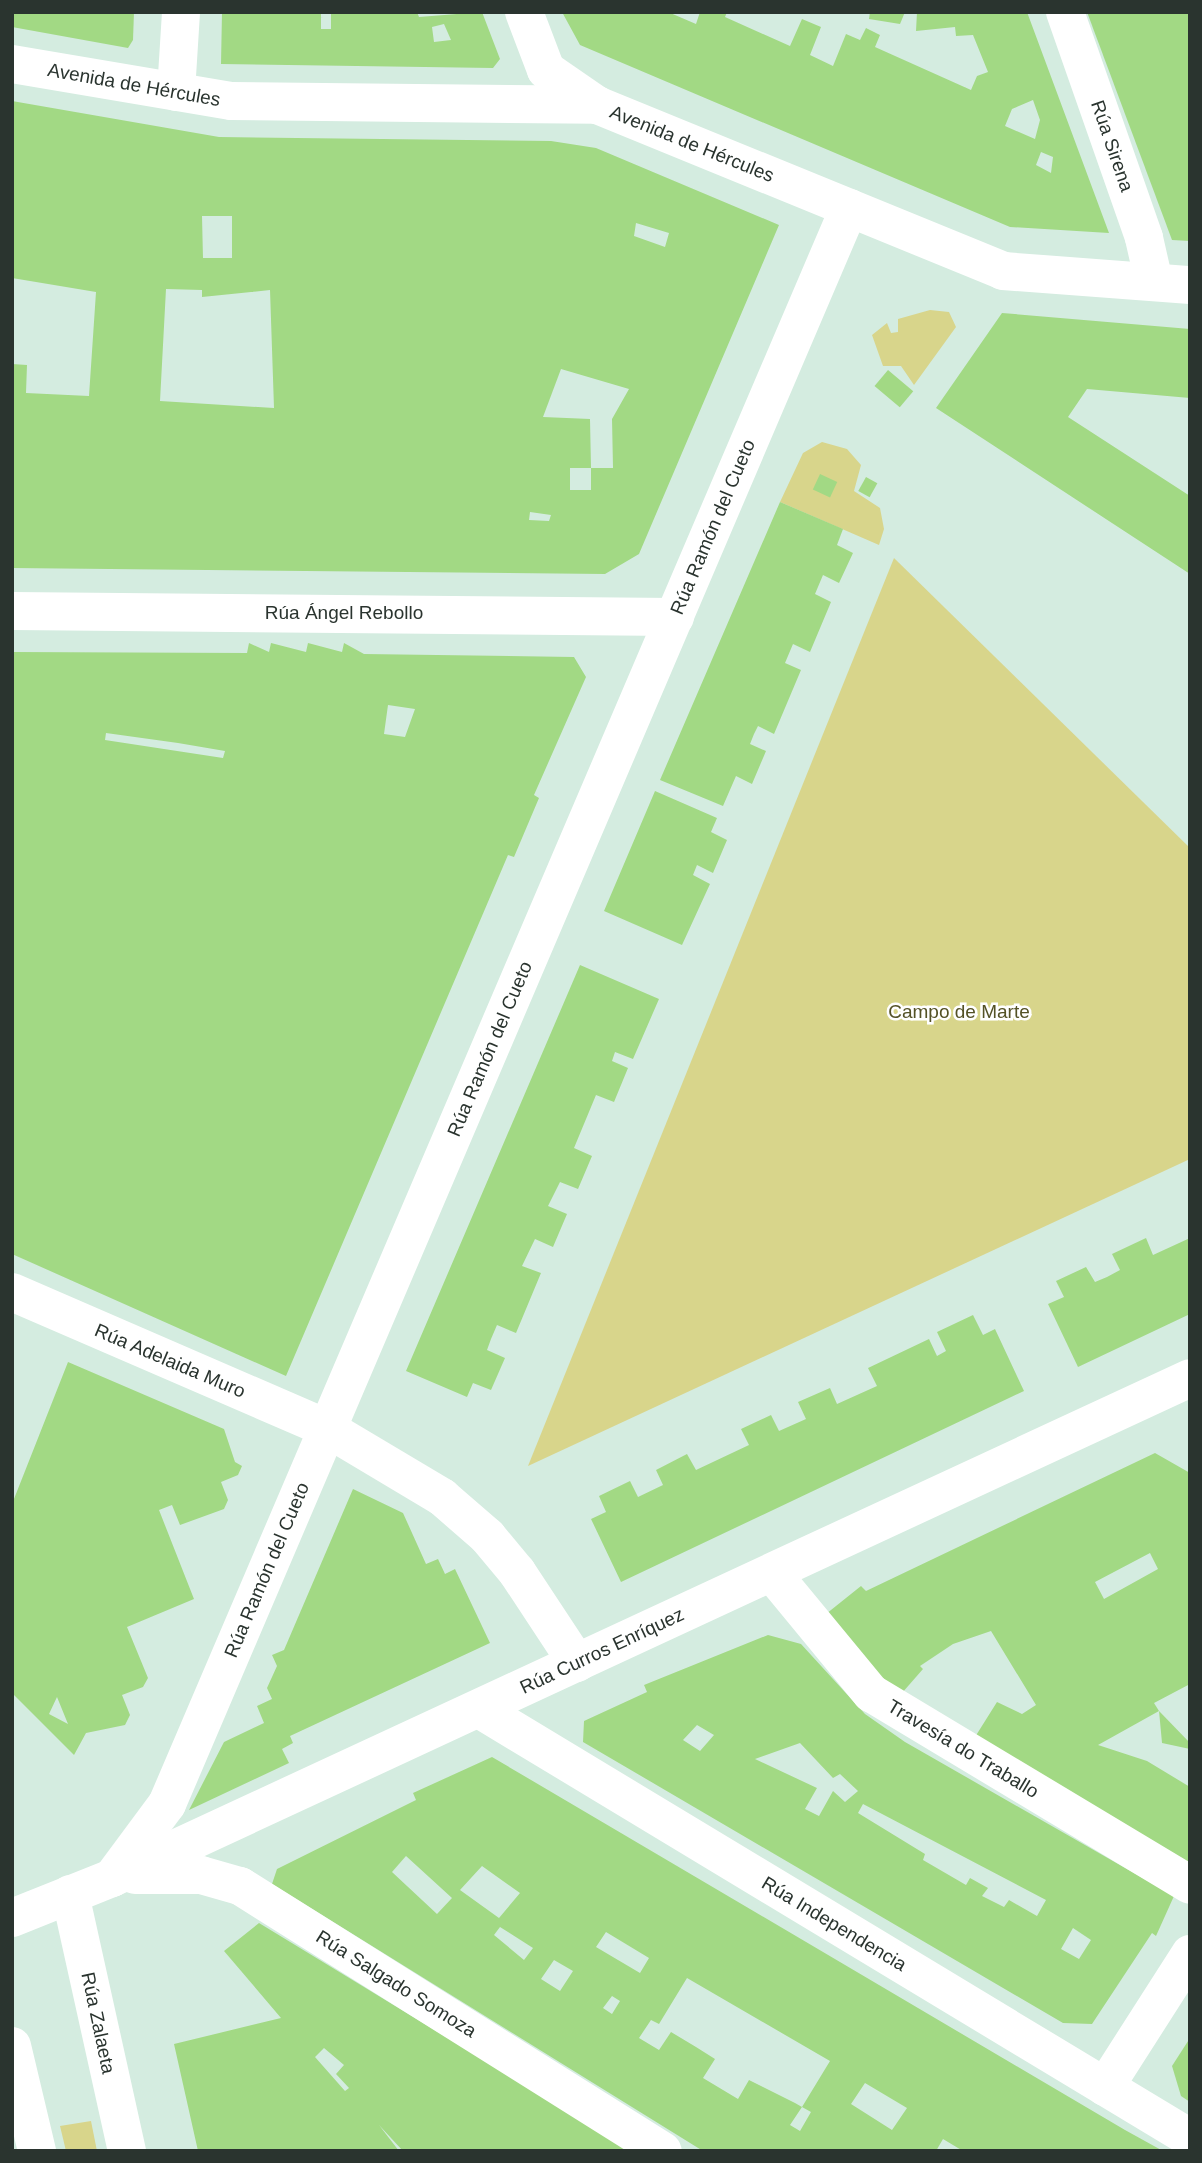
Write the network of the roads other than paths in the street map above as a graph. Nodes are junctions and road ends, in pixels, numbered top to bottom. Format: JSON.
{"nodes":[{"id":1,"x":181,"y":12,"type":"edge"},
{"id":2,"x":524,"y":12,"type":"edge"},
{"id":3,"x":1065,"y":12,"type":"edge"},
{"id":4,"x":12,"y":64,"type":"edge"},
{"id":5,"x":176,"y":92,"type":"junction"},
{"id":6,"x":597,"y":105,"type":"junction"},
{"id":7,"x":849,"y":208,"type":"junction"},
{"id":8,"x":1172,"y":283,"type":"edge"},
{"id":9,"x":12,"y":611,"type":"edge"},
{"id":10,"x":675,"y":617,"type":"junction"},
{"id":11,"x":12,"y":1292,"type":"edge"},
{"id":12,"x":1190,"y":1378,"type":"edge"},
{"id":13,"x":328,"y":1429,"type":"junction"},
{"id":14,"x":772,"y":1573,"type":"junction"},
{"id":15,"x":577,"y":1663,"type":"junction"},
{"id":16,"x":478,"y":1709,"type":"junction"},
{"id":17,"x":113,"y":1878,"type":"junction"},
{"id":18,"x":1190,"y":1885,"type":"edge"},
{"id":19,"x":71,"y":1894,"type":"junction"},
{"id":20,"x":12,"y":1918,"type":"edge"},
{"id":21,"x":1190,"y":1954,"type":"edge"},
{"id":22,"x":12,"y":2046,"type":"edge"},
{"id":23,"x":1105,"y":2087,"type":"junction"},
{"id":24,"x":1190,"y":2138,"type":"edge"},
{"id":25,"x":37,"y":2151,"type":"edge"},
{"id":26,"x":127,"y":2151,"type":"edge"},
{"id":27,"x":663,"y":2151,"type":"edge"}],
"edges":[{"from":1,"to":5,"type":"street"},
{"from":2,"to":6,"type":"street"},
{"from":3,"to":8,"type":"street","name":"Rúa Sirena"},
{"from":4,"to":5,"type":"street","name":"Avenida de Hércules"},
{"from":5,"to":6,"type":"street","name":"Avenida de Hércules"},
{"from":6,"to":7,"type":"street","name":"Avenida de Hércules"},
{"from":7,"to":8,"type":"street","name":"Avenida de Hércules"},
{"from":7,"to":10,"type":"street","name":"Rúa Ramón del Cueto"},
{"from":9,"to":10,"type":"street","name":"Rúa Ángel Rebollo"},
{"from":10,"to":13,"type":"street","name":"Rúa Ramón del Cueto"},
{"from":11,"to":13,"type":"street","name":"Rúa Adelaida Muro"},
{"from":12,"to":14,"type":"street","name":"Rúa Curros Enríquez"},
{"from":13,"to":15,"type":"street","name":"Rúa Adelaida Muro"},
{"from":13,"to":17,"type":"street","name":"Rúa Ramón del Cueto"},
{"from":14,"to":15,"type":"street","name":"Rúa Curros Enríquez"},
{"from":14,"to":18,"type":"street","name":"Travesía do Traballo"},
{"from":15,"to":16,"type":"street","name":"Rúa Curros Enríquez"},
{"from":16,"to":17,"type":"street","name":"Rúa Curros Enríquez"},
{"from":16,"to":23,"type":"street","name":"Rúa Independencia"},
{"from":17,"to":19,"type":"street","name":"Rúa Curros Enríquez"},
{"from":17,"to":27,"type":"street","name":"Rúa Salgado Somoza"},
{"from":19,"to":20,"type":"street","name":"Rúa Curros Enríquez"},
{"from":19,"to":26,"type":"street","name":"Rúa Zalaeta"},
{"from":21,"to":23,"type":"street"},
{"from":22,"to":25,"type":"street"},
{"from":23,"to":24,"type":"street","name":"Rúa Independencia"}]}
